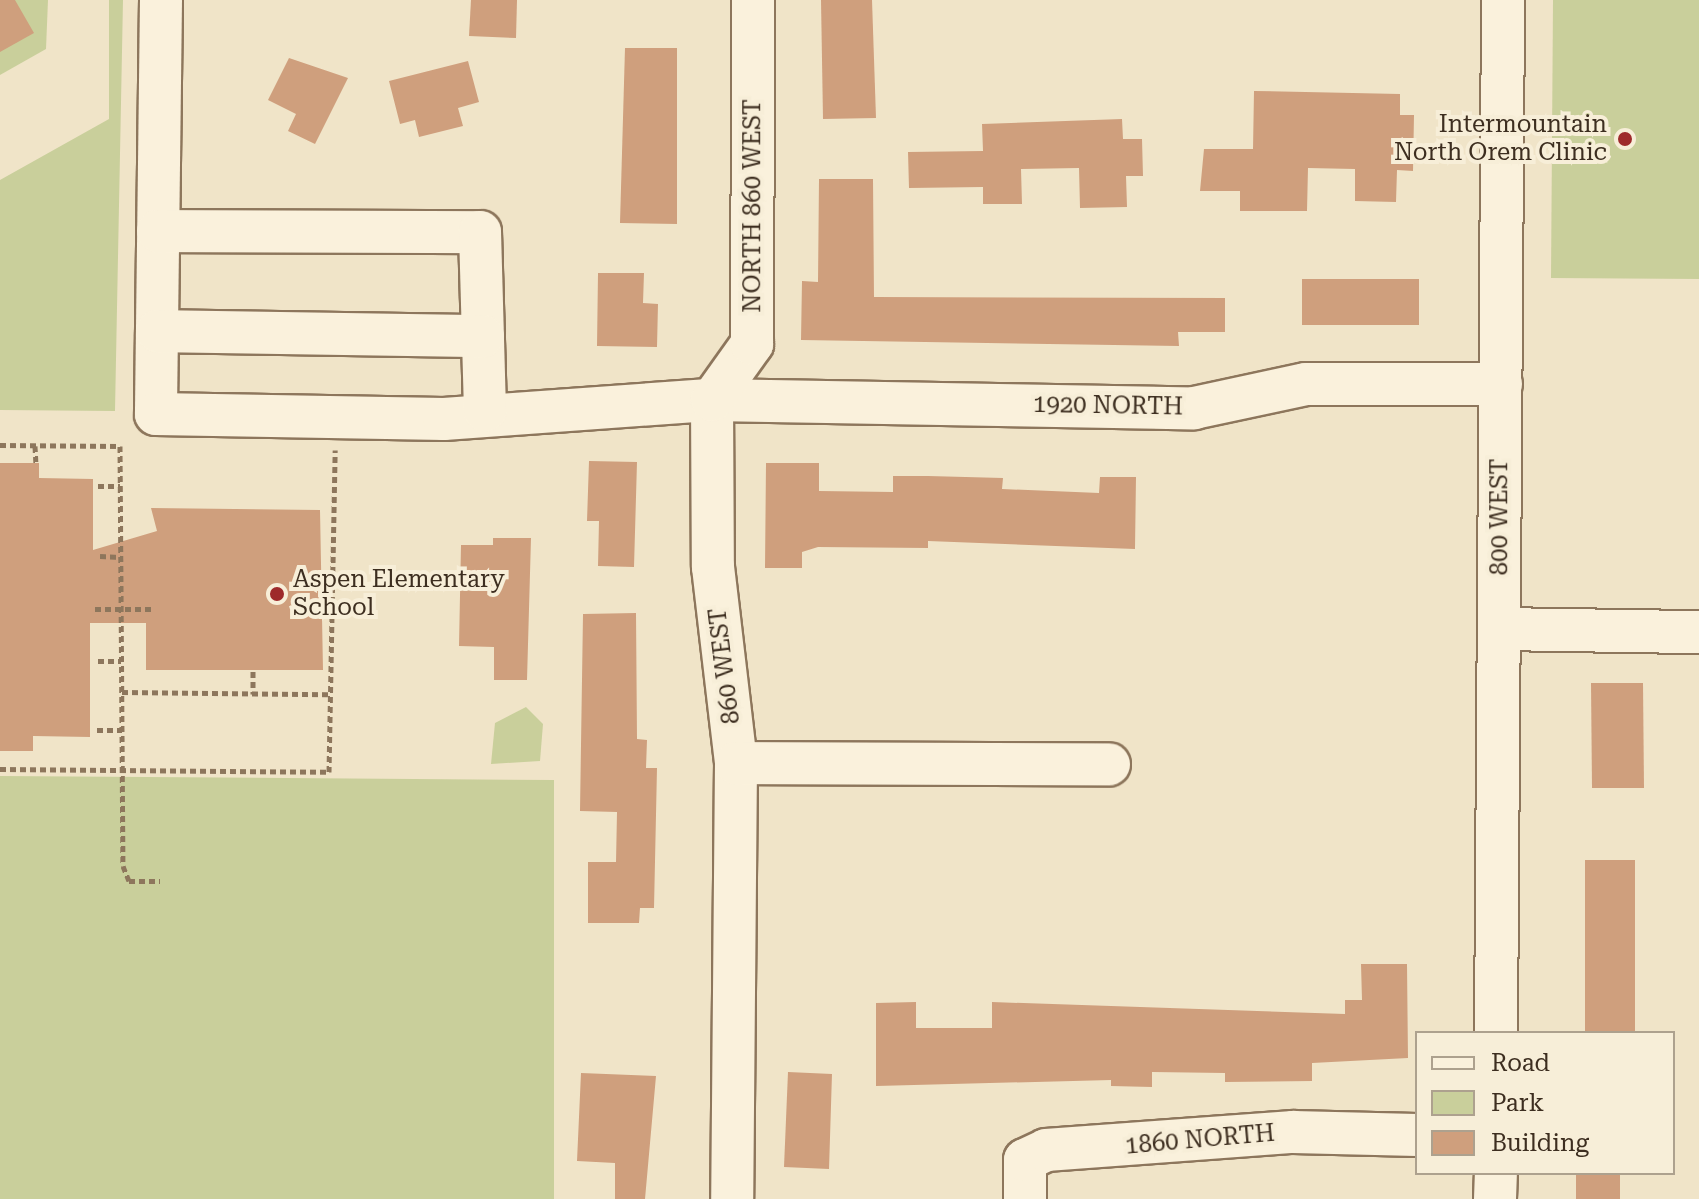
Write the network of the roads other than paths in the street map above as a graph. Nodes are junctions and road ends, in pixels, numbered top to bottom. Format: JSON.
{"nodes":[{"id":1,"x":161,"y":0,"type":"edge"},
{"id":2,"x":753,"y":0,"type":"edge"},
{"id":3,"x":1503,"y":0,"type":"edge"},
{"id":4,"x":158,"y":231,"type":"junction"},
{"id":5,"x":157,"y":331,"type":"junction"},
{"id":6,"x":483,"y":336,"type":"junction"},
{"id":7,"x":1501,"y":384,"type":"junction"},
{"id":8,"x":712,"y":400,"type":"junction"},
{"id":9,"x":485,"y":411,"type":"junction"},
{"id":10,"x":1499,"y":629,"type":"junction"},
{"id":11,"x":1699,"y":632,"type":"edge"},
{"id":12,"x":736,"y":763,"type":"junction"},
{"id":13,"x":1109,"y":764,"type":"dead end"},
{"id":14,"x":1496,"y":1031,"type":"edge"},
{"id":15,"x":1415,"y":1135,"type":"edge"},
{"id":16,"x":1496,"y":1175,"type":"edge"},
{"id":17,"x":732,"y":1184,"type":"edge"},
{"id":18,"x":1025,"y":1199,"type":"edge"},
{"id":19,"x":1495,"y":1199,"type":"edge"}],
"edges":[{"from":1,"to":4,"type":"street"},
{"from":2,"to":8,"type":"street","name":"NORTH 860 WEST"},
{"from":3,"to":7,"type":"street","name":"800 WEST"},
{"from":4,"to":5,"type":"street"},
{"from":4,"to":6,"type":"street"},
{"from":5,"to":6,"type":"street"},
{"from":5,"to":9,"type":"street","name":"1920 NORTH"},
{"from":6,"to":9,"type":"street"},
{"from":7,"to":8,"type":"street","name":"1920 NORTH"},
{"from":7,"to":10,"type":"street","name":"800 WEST"},
{"from":8,"to":9,"type":"street","name":"1920 NORTH"},
{"from":8,"to":12,"type":"street","name":"860 WEST"},
{"from":10,"to":11,"type":"street"},
{"from":10,"to":14,"type":"street","name":"800 WEST"},
{"from":12,"to":13,"type":"street"},
{"from":12,"to":17,"type":"street","name":"860 WEST"},
{"from":15,"to":18,"type":"street","name":"1860 NORTH"},
{"from":16,"to":19,"type":"street"}]}
